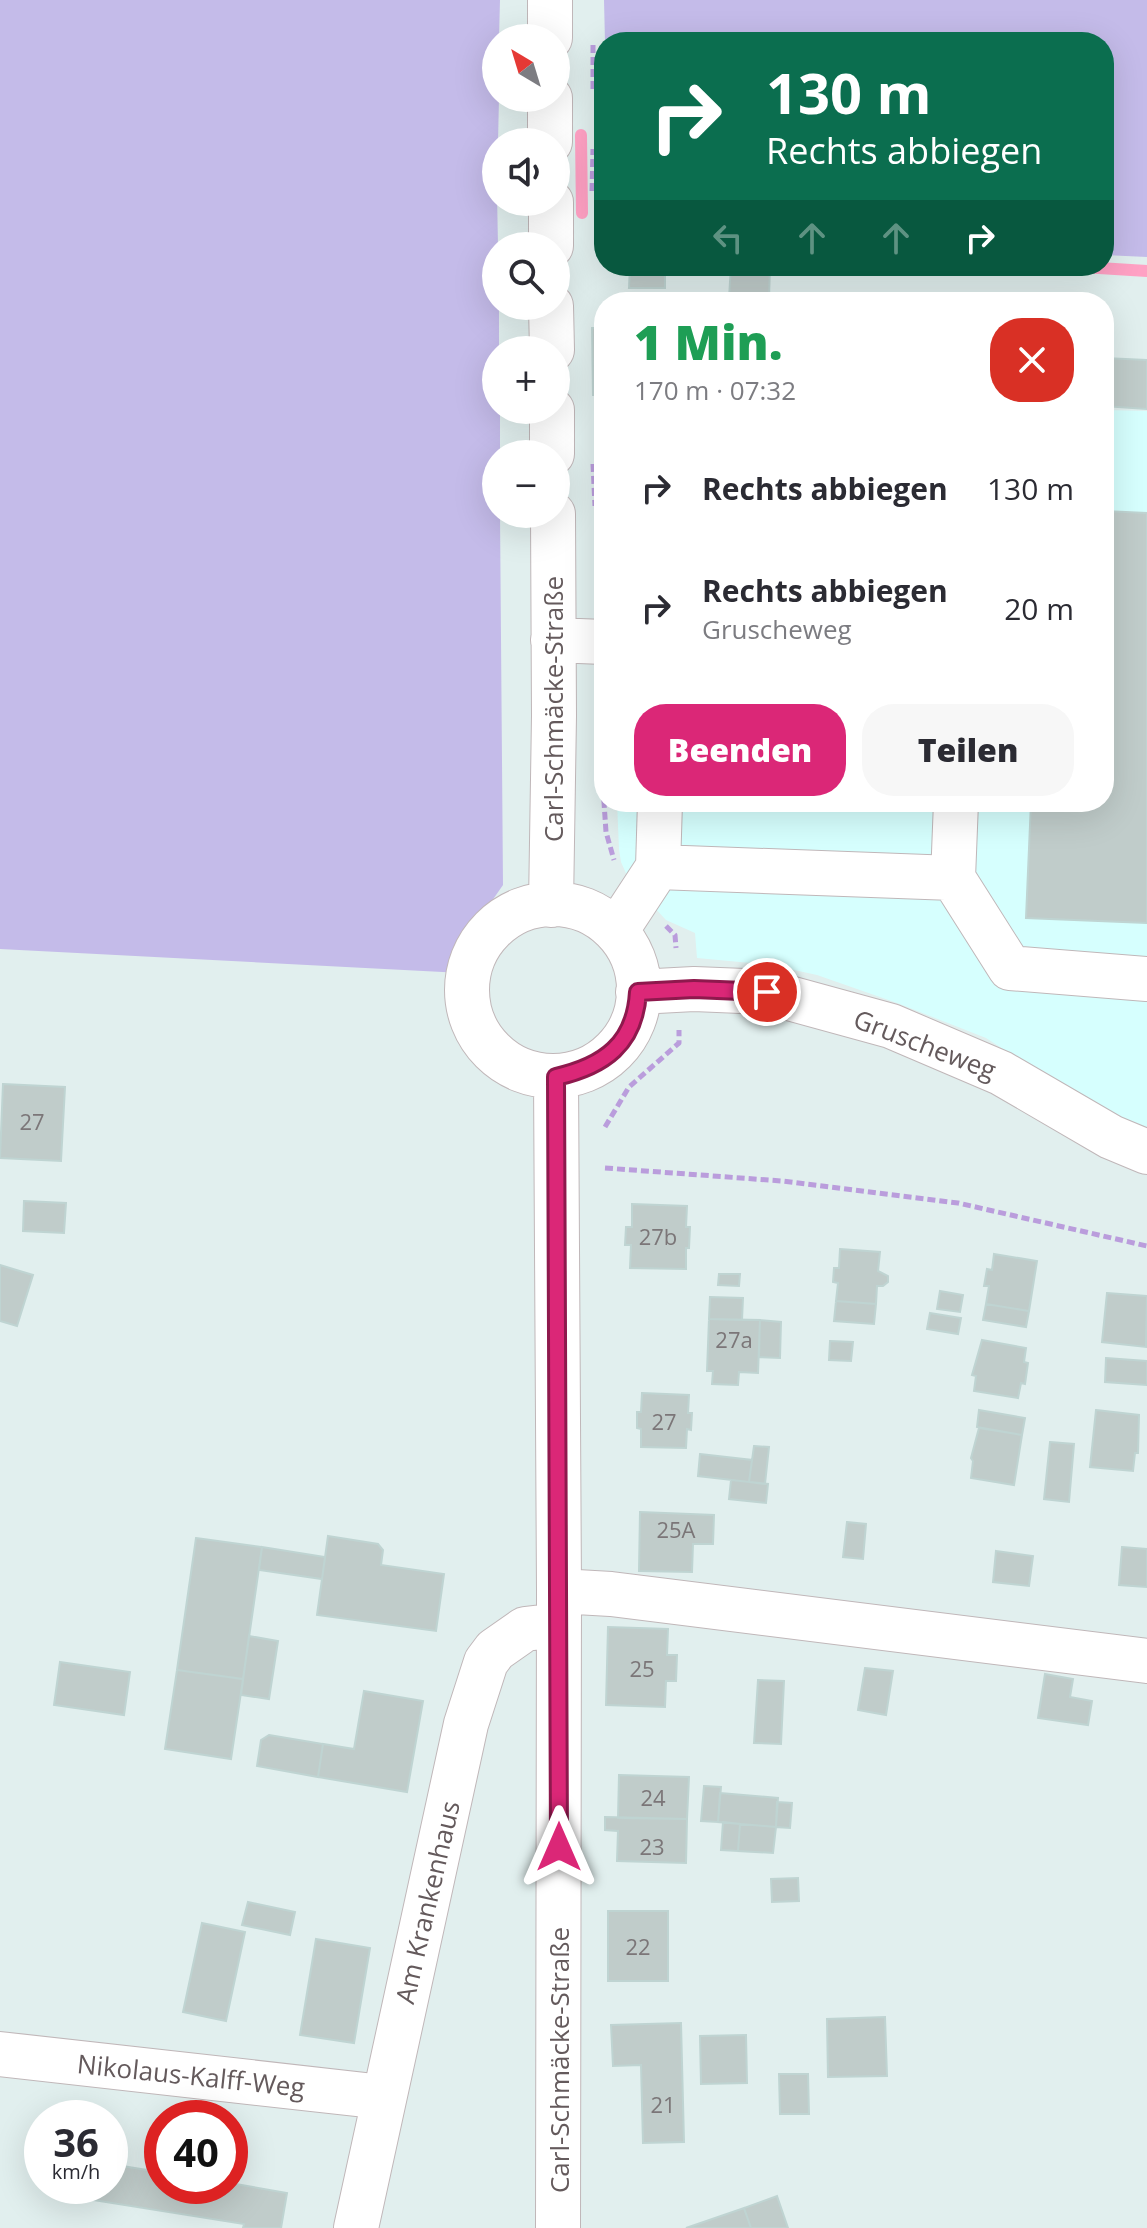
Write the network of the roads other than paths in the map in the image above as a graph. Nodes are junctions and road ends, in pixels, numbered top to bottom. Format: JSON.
{"nodes":[{"id":1,"x":550,"y":0,"type":"edge"},
{"id":2,"x":550,"y":24,"type":"edge"},
{"id":3,"x":571,"y":198,"type":"edge"},
{"id":4,"x":557,"y":232,"type":"edge"},
{"id":5,"x":559,"y":424,"type":"edge"},
{"id":6,"x":572,"y":453,"type":"edge"},
{"id":7,"x":553,"y":528,"type":"edge"},
{"id":8,"x":553,"y":640,"type":"junction"},
{"id":9,"x":594,"y":642,"type":"edge"},
{"id":10,"x":658,"y":812,"type":"edge"},
{"id":11,"x":956,"y":812,"type":"edge"},
{"id":12,"x":953,"y":878,"type":"junction"},
{"id":13,"x":637,"y":899,"type":"junction"},
{"id":14,"x":551,"y":905,"type":"junction"},
{"id":15,"x":1147,"y":979,"type":"edge"},
{"id":16,"x":659,"y":991,"type":"junction"},
{"id":17,"x":556,"y":1077,"type":"junction"},
{"id":18,"x":1147,"y":1152,"type":"edge"},
{"id":19,"x":559,"y":1608,"type":"junction"},
{"id":20,"x":1147,"y":1661,"type":"edge"},
{"id":21,"x":0,"y":2054,"type":"edge"},
{"id":22,"x":383,"y":2097,"type":"junction"},
{"id":23,"x":356,"y":2228,"type":"edge"},
{"id":24,"x":558,"y":2228,"type":"edge"}],
"edges":[{"from":1,"to":2,"type":"street"},
{"from":3,"to":4,"type":"street"},
{"from":5,"to":6,"type":"street"},
{"from":7,"to":8,"type":"street","name":"Carl-Schmäcke-Straße"},
{"from":8,"to":9,"type":"street"},
{"from":8,"to":14,"type":"street","name":"Carl-Schmäcke-Straße"},
{"from":10,"to":13,"type":"street"},
{"from":11,"to":12,"type":"street"},
{"from":12,"to":13,"type":"street"},
{"from":12,"to":15,"type":"street"},
{"from":13,"to":14,"type":"street"},
{"from":13,"to":16,"type":"street"},
{"from":14,"to":17,"type":"street"},
{"from":16,"to":17,"type":"street"},
{"from":16,"to":18,"type":"street","name":"Gruscheweg"},
{"from":17,"to":19,"type":"street","name":"Carl-Schmäcke-Straße"},
{"from":19,"to":20,"type":"street","name":"Am Krankenhaus"},
{"from":19,"to":22,"type":"street","name":"Am Krankenhaus"},
{"from":19,"to":24,"type":"street","name":"Carl-Schmäcke-Straße"},
{"from":21,"to":22,"type":"street","name":"Nikolaus-Kalff-Weg"},
{"from":22,"to":23,"type":"street","name":"Am Krankenhaus"}]}
